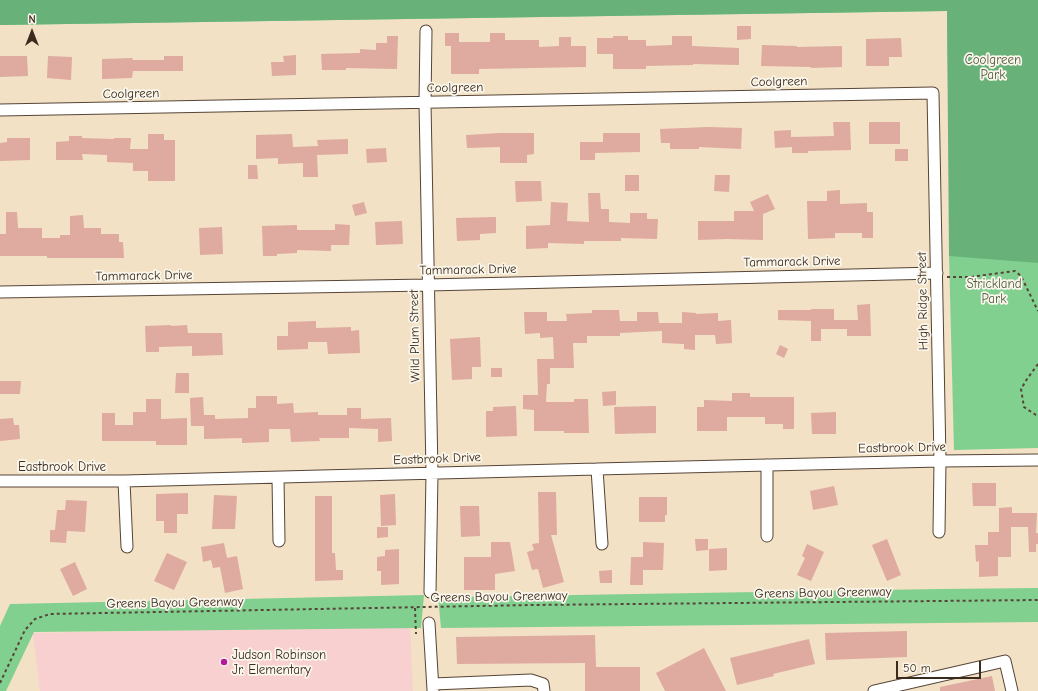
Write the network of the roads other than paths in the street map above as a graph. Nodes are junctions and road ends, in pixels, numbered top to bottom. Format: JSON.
{"nodes":[{"id":1,"x":426,"y":31,"type":"dead end"},
{"id":2,"x":910,"y":94,"type":"joint"},
{"id":3,"x":426,"y":103,"type":"junction"},
{"id":4,"x":0,"y":110,"type":"edge"},
{"id":5,"x":937,"y":275,"type":"junction"},
{"id":6,"x":428,"y":285,"type":"junction"},
{"id":7,"x":0,"y":292,"type":"edge"},
{"id":8,"x":1038,"y":460,"type":"edge"},
{"id":9,"x":940,"y":461,"type":"junction"},
{"id":10,"x":767,"y":465,"type":"junction"},
{"id":11,"x":597,"y":469,"type":"junction"},
{"id":12,"x":432,"y":473,"type":"junction"},
{"id":13,"x":278,"y":478,"type":"junction"},
{"id":14,"x":0,"y":481,"type":"edge"},
{"id":15,"x":124,"y":481,"type":"junction"},
{"id":16,"x":939,"y":532,"type":"dead end"},
{"id":17,"x":767,"y":536,"type":"dead end"},
{"id":18,"x":279,"y":541,"type":"dead end"},
{"id":19,"x":602,"y":544,"type":"dead end"},
{"id":20,"x":127,"y":547,"type":"dead end"},
{"id":21,"x":430,"y":592,"type":"road end"},
{"id":22,"x":429,"y":623,"type":"road end"},
{"id":23,"x":433,"y":687,"type":"edge"},
{"id":24,"x":544,"y":691,"type":"edge"},
{"id":25,"x":874,"y":691,"type":"edge"},
{"id":26,"x":1012,"y":691,"type":"edge"}],
"edges":[{"from":1,"to":3,"type":"street","name":"Wild Plum Street"},
{"from":2,"to":3,"type":"street","name":"Coolgreen"},
{"from":2,"to":5,"type":"street","name":"High Ridge Street"},
{"from":3,"to":4,"type":"street","name":"Coolgreen"},
{"from":3,"to":6,"type":"street","name":"Wild Plum Street"},
{"from":5,"to":6,"type":"street","name":"Tammarack Drive"},
{"from":5,"to":9,"type":"street","name":"High Ridge Street"},
{"from":6,"to":7,"type":"street","name":"Tammarack Drive"},
{"from":6,"to":12,"type":"street","name":"Wild Plum Street"},
{"from":8,"to":9,"type":"street","name":"Eastbrook Drive"},
{"from":9,"to":10,"type":"street","name":"Eastbrook Drive"},
{"from":9,"to":16,"type":"street","name":"High Ridge Street"},
{"from":10,"to":11,"type":"street","name":"Eastbrook Drive"},
{"from":10,"to":17,"type":"street"},
{"from":11,"to":12,"type":"street","name":"Eastbrook Drive"},
{"from":11,"to":19,"type":"street"},
{"from":12,"to":13,"type":"street","name":"Eastbrook Drive"},
{"from":12,"to":21,"type":"street","name":"Wild Plum Street"},
{"from":13,"to":15,"type":"street","name":"Eastbrook Drive"},
{"from":13,"to":18,"type":"street"},
{"from":14,"to":15,"type":"street","name":"Eastbrook Drive"},
{"from":15,"to":20,"type":"street","name":"Eastbrook Drive"},
{"from":22,"to":23,"type":"street"},
{"from":23,"to":24,"type":"street"},
{"from":25,"to":26,"type":"street"}]}
